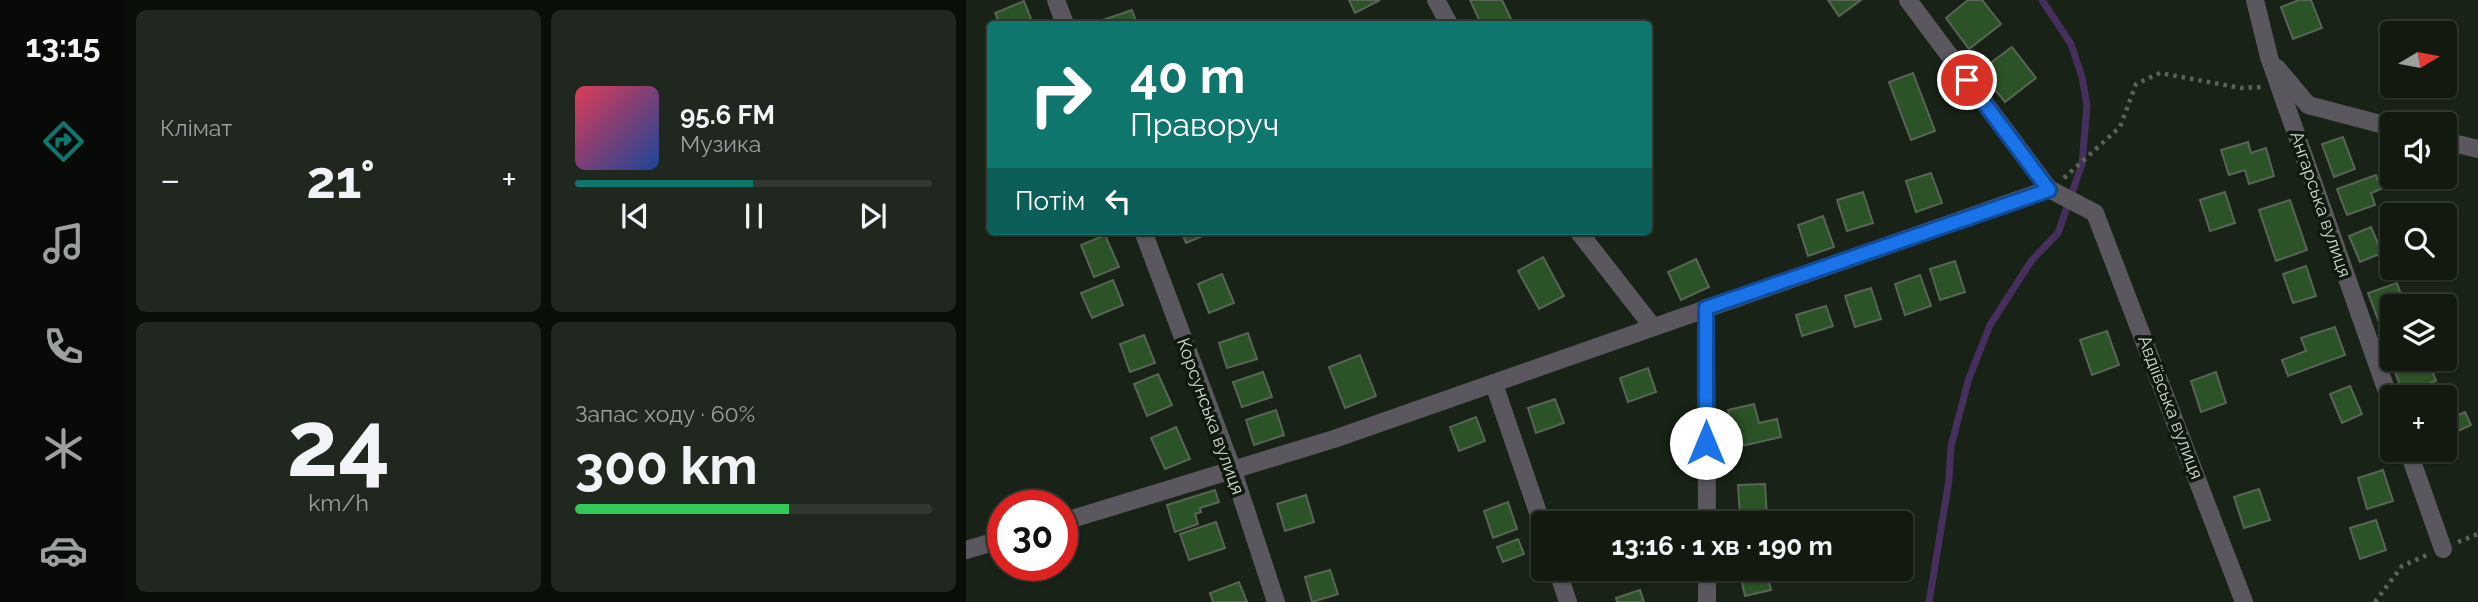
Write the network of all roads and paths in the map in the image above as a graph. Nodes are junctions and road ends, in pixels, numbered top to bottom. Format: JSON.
{"nodes":[{"id":1,"x":1056,"y":0,"type":"edge"},
{"id":2,"x":1436,"y":0,"type":"edge"},
{"id":3,"x":1908,"y":0,"type":"edge"},
{"id":4,"x":2255,"y":0,"type":"edge"},
{"id":5,"x":1064,"y":21,"type":"edge"},
{"id":6,"x":1447,"y":21,"type":"edge"},
{"id":7,"x":2269,"y":57,"type":"junction"},
{"id":8,"x":2380,"y":124,"type":"edge"},
{"id":9,"x":2457,"y":144,"type":"edge"},
{"id":10,"x":2478,"y":149,"type":"edge"},
{"id":11,"x":2049,"y":190,"type":"junction"},
{"id":12,"x":1144,"y":235,"type":"edge"},
{"id":13,"x":1581,"y":235,"type":"edge"},
{"id":14,"x":1706,"y":308,"type":"junction"},
{"id":15,"x":1653,"y":327,"type":"junction"},
{"id":16,"x":1494,"y":384,"type":"junction"},
{"id":17,"x":2385,"y":385,"type":"edge"},
{"id":18,"x":2412,"y":462,"type":"edge"},
{"id":19,"x":1233,"y":471,"type":"junction"},
{"id":20,"x":1537,"y":511,"type":"edge"},
{"id":21,"x":1707,"y":511,"type":"edge"},
{"id":22,"x":1078,"y":517,"type":"edge"},
{"id":23,"x":2478,"y":534,"type":"edge"},
{"id":24,"x":987,"y":544,"type":"edge"},
{"id":25,"x":2443,"y":549,"type":"junction"},
{"id":26,"x":966,"y":550,"type":"edge"},
{"id":27,"x":1561,"y":581,"type":"edge"},
{"id":28,"x":1707,"y":581,"type":"edge"},
{"id":29,"x":1276,"y":602,"type":"edge"},
{"id":30,"x":1568,"y":602,"type":"edge"},
{"id":31,"x":1707,"y":602,"type":"edge"},
{"id":32,"x":2244,"y":602,"type":"edge"},
{"id":33,"x":2375,"y":602,"type":"edge"}],
"edges":[{"from":1,"to":5,"type":"street"},
{"from":2,"to":6,"type":"street"},
{"from":3,"to":11,"type":"street"},
{"from":4,"to":7,"type":"street","name":"Ангарська вулиця"},
{"from":7,"to":8,"type":"street"},
{"from":7,"to":11,"type":"path"},
{"from":7,"to":17,"type":"street","name":"Ангарська вулиця"},
{"from":9,"to":10,"type":"street"},
{"from":11,"to":14,"type":"street"},
{"from":11,"to":32,"type":"street","name":"Авдіївська вулиця"},
{"from":12,"to":19,"type":"street","name":"Корсунська вулиця"},
{"from":13,"to":15,"type":"street"},
{"from":14,"to":15,"type":"street"},
{"from":14,"to":21,"type":"street"},
{"from":15,"to":16,"type":"street"},
{"from":16,"to":19,"type":"street"},
{"from":16,"to":20,"type":"street"},
{"from":18,"to":25,"type":"street"},
{"from":19,"to":22,"type":"street"},
{"from":19,"to":29,"type":"street","name":"Корсунська вулиця"},
{"from":23,"to":25,"type":"path"},
{"from":24,"to":26,"type":"street"},
{"from":25,"to":33,"type":"path"},
{"from":27,"to":30,"type":"street"},
{"from":28,"to":31,"type":"street"}]}
